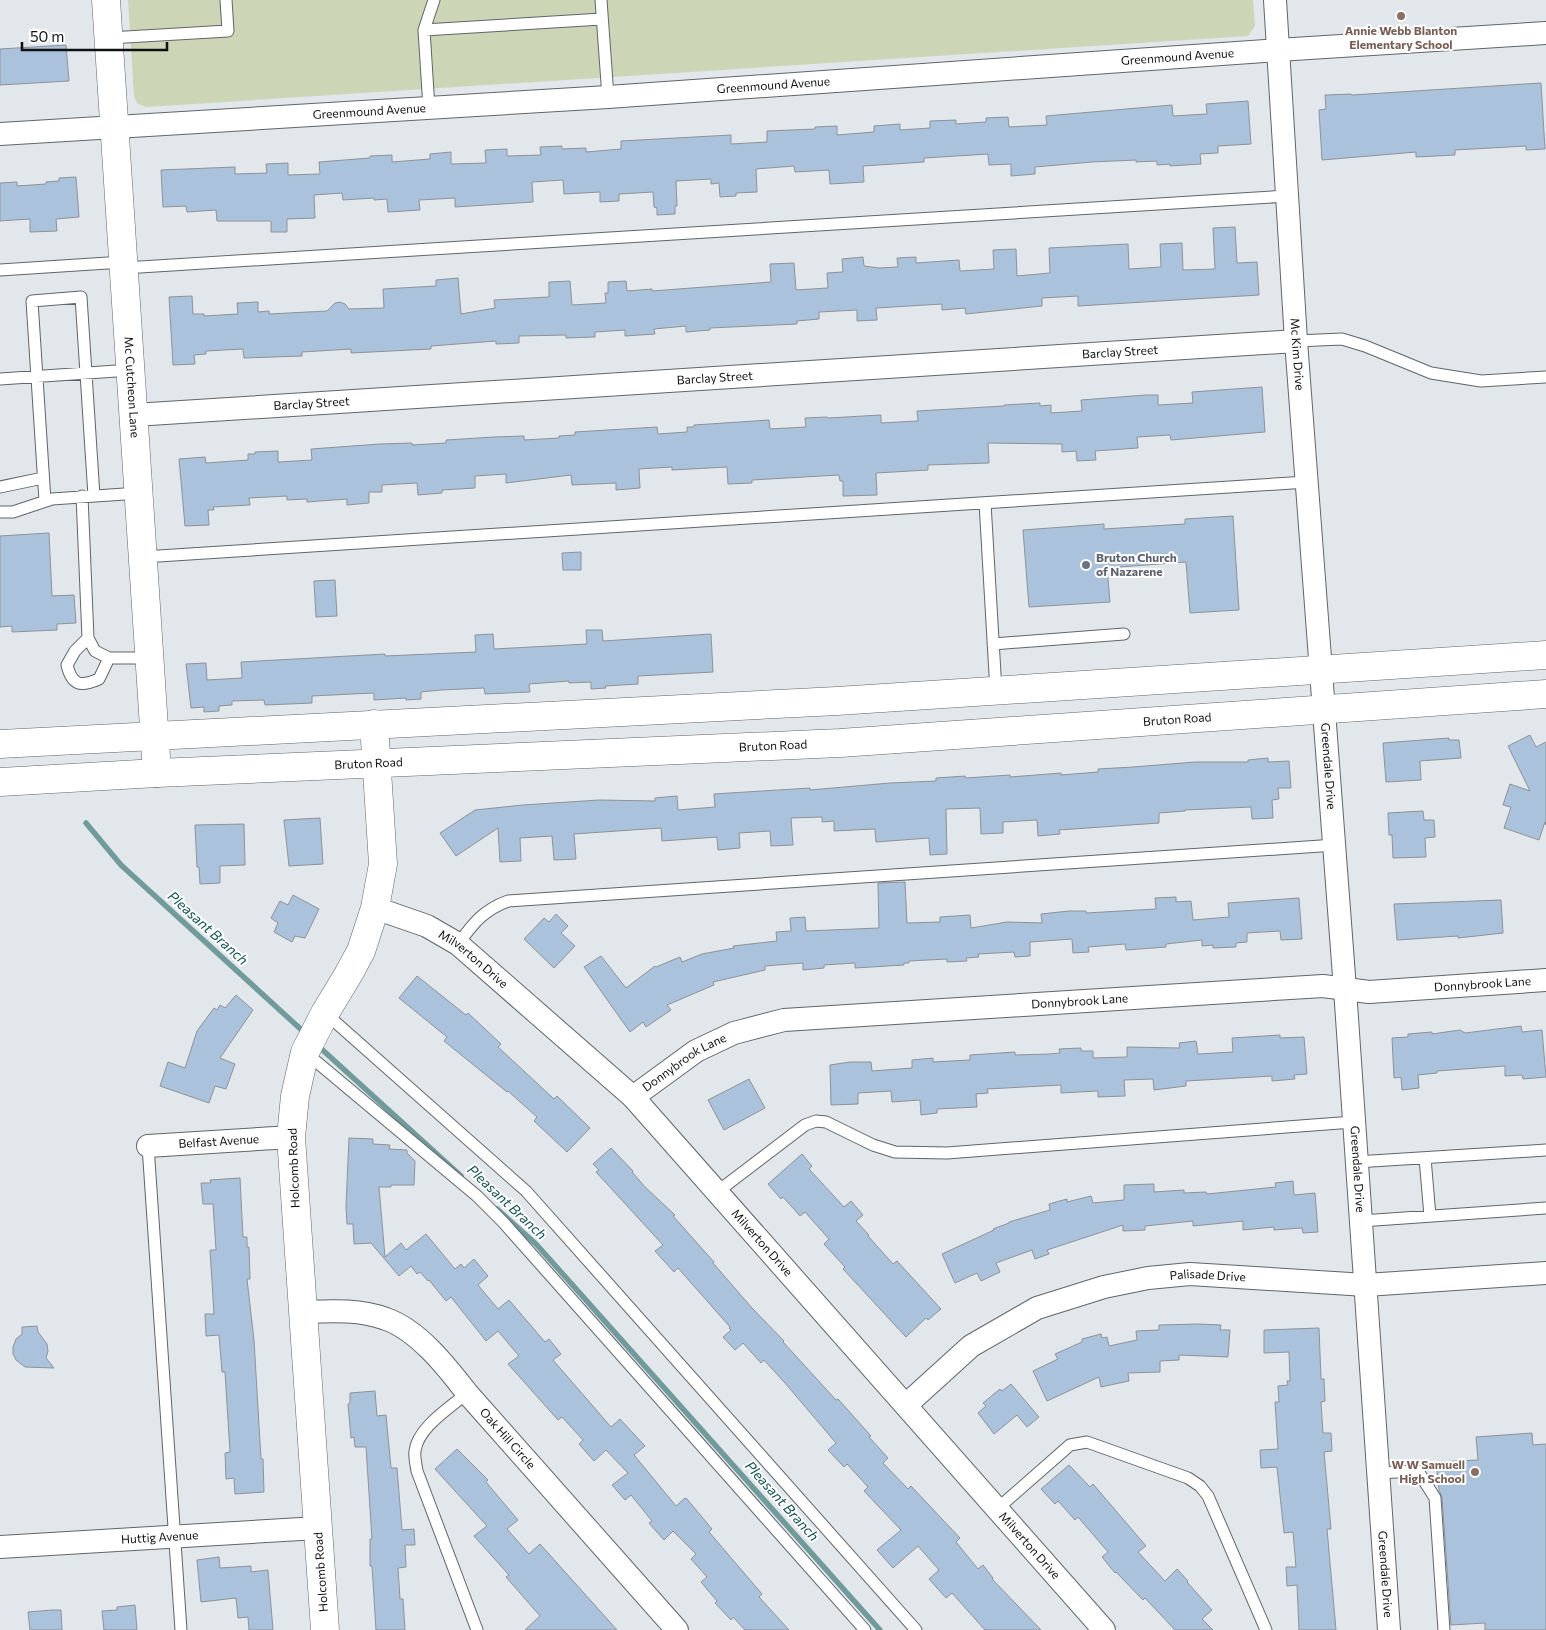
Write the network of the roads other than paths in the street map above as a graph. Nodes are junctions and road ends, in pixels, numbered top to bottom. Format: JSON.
{"nodes":[{"id":1,"x":106,"y":0,"type":"edge"},
{"id":2,"x":226,"y":0,"type":"edge"},
{"id":3,"x":434,"y":0,"type":"edge"},
{"id":4,"x":601,"y":0,"type":"edge"},
{"id":5,"x":1275,"y":0,"type":"edge"},
{"id":6,"x":602,"y":19,"type":"junction"},
{"id":7,"x":424,"y":30,"type":"junction"},
{"id":8,"x":1546,"y":33,"type":"edge"},
{"id":9,"x":109,"y":38,"type":"junction"},
{"id":10,"x":1278,"y":50,"type":"junction"},
{"id":11,"x":608,"y":97,"type":"junction"},
{"id":12,"x":429,"y":108,"type":"junction"},
{"id":13,"x":115,"y":126,"type":"junction"},
{"id":14,"x":0,"y":134,"type":"edge"},
{"id":15,"x":1288,"y":196,"type":"junction"},
{"id":16,"x":123,"y":265,"type":"junction"},
{"id":17,"x":0,"y":270,"type":"edge"},
{"id":18,"x":1296,"y":340,"type":"junction"},
{"id":19,"x":132,"y":370,"type":"junction"},
{"id":20,"x":85,"y":373,"type":"junction"},
{"id":21,"x":36,"y":376,"type":"junction"},
{"id":22,"x":1546,"y":377,"type":"edge"},
{"id":23,"x":0,"y":379,"type":"edge"},
{"id":24,"x":134,"y":415,"type":"junction"},
{"id":25,"x":43,"y":478,"type":"junction"},
{"id":26,"x":1307,"y":482,"type":"junction"},
{"id":27,"x":0,"y":487,"type":"edge"},
{"id":28,"x":139,"y":493,"type":"junction"},
{"id":29,"x":82,"y":496,"type":"junction"},
{"id":30,"x":94,"y":496,"type":"junction"},
{"id":31,"x":45,"y":501,"type":"junction"},
{"id":32,"x":985,"y":503,"type":"junction"},
{"id":33,"x":0,"y":512,"type":"edge"},
{"id":34,"x":143,"y":557,"type":"junction"},
{"id":35,"x":1124,"y":634,"type":"dead end"},
{"id":36,"x":88,"y":638,"type":"junction"},
{"id":37,"x":994,"y":644,"type":"junction"},
{"id":38,"x":1546,"y":655,"type":"edge"},
{"id":39,"x":109,"y":658,"type":"junction"},
{"id":40,"x":149,"y":658,"type":"junction"},
{"id":41,"x":1322,"y":671,"type":"junction"},
{"id":42,"x":996,"y":691,"type":"junction"},
{"id":43,"x":1546,"y":694,"type":"edge"},
{"id":44,"x":837,"y":701,"type":"junction"},
{"id":45,"x":1324,"y":708,"type":"junction"},
{"id":46,"x":374,"y":724,"type":"junction"},
{"id":47,"x":155,"y":736,"type":"junction"},
{"id":48,"x":840,"y":743,"type":"junction"},
{"id":49,"x":0,"y":744,"type":"edge"},
{"id":50,"x":377,"y":763,"type":"junction"},
{"id":51,"x":158,"y":773,"type":"junction"},
{"id":52,"x":0,"y":782,"type":"edge"},
{"id":53,"x":1334,"y":845,"type":"junction"},
{"id":54,"x":375,"y":908,"type":"junction"},
{"id":55,"x":458,"y":944,"type":"junction"},
{"id":56,"x":1546,"y":980,"type":"edge"},
{"id":57,"x":1345,"y":990,"type":"junction"},
{"id":58,"x":322,"y":1019,"type":"junction"},
{"id":59,"x":305,"y":1052,"type":"junction"},
{"id":60,"x":632,"y":1097,"type":"junction"},
{"id":61,"x":1353,"y":1122,"type":"junction"},
{"id":62,"x":291,"y":1137,"type":"junction"},
{"id":63,"x":148,"y":1146,"type":"joint"},
{"id":64,"x":1546,"y":1150,"type":"edge"},
{"id":65,"x":1425,"y":1158,"type":"junction"},
{"id":66,"x":1356,"y":1162,"type":"junction"},
{"id":67,"x":717,"y":1192,"type":"junction"},
{"id":68,"x":1546,"y":1208,"type":"edge"},
{"id":69,"x":1430,"y":1216,"type":"junction"},
{"id":70,"x":1361,"y":1222,"type":"junction"},
{"id":71,"x":1546,"y":1273,"type":"edge"},
{"id":72,"x":1366,"y":1285,"type":"junction"},
{"id":73,"x":303,"y":1312,"type":"junction"},
{"id":74,"x":467,"y":1393,"type":"junction"},
{"id":75,"x":906,"y":1406,"type":"junction"},
{"id":76,"x":1377,"y":1472,"type":"junction"},
{"id":77,"x":997,"y":1509,"type":"junction"},
{"id":78,"x":318,"y":1528,"type":"junction"},
{"id":79,"x":174,"y":1537,"type":"junction"},
{"id":80,"x":0,"y":1547,"type":"edge"},
{"id":81,"x":181,"y":1630,"type":"edge"},
{"id":82,"x":325,"y":1630,"type":"edge"},
{"id":83,"x":477,"y":1630,"type":"edge"},
{"id":84,"x":677,"y":1630,"type":"edge"},
{"id":85,"x":865,"y":1630,"type":"edge"},
{"id":86,"x":916,"y":1630,"type":"edge"},
{"id":87,"x":1104,"y":1630,"type":"edge"},
{"id":88,"x":1266,"y":1630,"type":"edge"},
{"id":89,"x":1389,"y":1630,"type":"edge"},
{"id":90,"x":1444,"y":1630,"type":"edge"}],
"edges":[{"from":1,"to":9,"type":"main road","name":"Mc Cutcheon Lane"},
{"from":2,"to":9,"type":"lane"},
{"from":3,"to":7,"type":"lane"},
{"from":4,"to":6,"type":"lane"},
{"from":5,"to":10,"type":"street","name":"Mc Kim Drive"},
{"from":6,"to":7,"type":"lane"},
{"from":6,"to":11,"type":"lane"},
{"from":7,"to":12,"type":"lane"},
{"from":8,"to":10,"type":"street","name":"Greenmound Avenue"},
{"from":9,"to":13,"type":"main road","name":"Mc Cutcheon Lane"},
{"from":10,"to":11,"type":"street","name":"Greenmound Avenue"},
{"from":10,"to":15,"type":"street","name":"Mc Kim Drive"},
{"from":11,"to":12,"type":"street","name":"Greenmound Avenue"},
{"from":12,"to":13,"type":"street","name":"Greenmound Avenue"},
{"from":13,"to":14,"type":"street","name":"Greenmound Avenue"},
{"from":13,"to":16,"type":"main road","name":"Mc Cutcheon Lane"},
{"from":15,"to":16,"type":"lane"},
{"from":15,"to":18,"type":"street","name":"Mc Kim Drive"},
{"from":16,"to":17,"type":"lane"},
{"from":16,"to":19,"type":"main road","name":"Mc Cutcheon Lane"},
{"from":18,"to":22,"type":"lane"},
{"from":18,"to":24,"type":"street","name":"Barclay Street"},
{"from":18,"to":26,"type":"street","name":"Mc Kim Drive"},
{"from":19,"to":20,"type":"lane"},
{"from":19,"to":24,"type":"main road","name":"Mc Cutcheon Lane"},
{"from":20,"to":21,"type":"lane"},
{"from":20,"to":21,"type":"lane"},
{"from":20,"to":30,"type":"lane"},
{"from":21,"to":23,"type":"lane"},
{"from":21,"to":25,"type":"lane"},
{"from":24,"to":28,"type":"main road","name":"Mc Cutcheon Lane"},
{"from":25,"to":27,"type":"lane"},
{"from":25,"to":31,"type":"lane"},
{"from":26,"to":32,"type":"lane"},
{"from":26,"to":41,"type":"street","name":"Mc Kim Drive"},
{"from":28,"to":30,"type":"lane"},
{"from":28,"to":34,"type":"main road","name":"Mc Cutcheon Lane"},
{"from":29,"to":30,"type":"lane"},
{"from":29,"to":31,"type":"lane"},
{"from":29,"to":36,"type":"lane"},
{"from":31,"to":33,"type":"lane"},
{"from":32,"to":34,"type":"lane"},
{"from":32,"to":37,"type":"lane"},
{"from":34,"to":40,"type":"main road","name":"Mc Cutcheon Lane"},
{"from":35,"to":37,"type":"lane"},
{"from":36,"to":39,"type":"lane"},
{"from":36,"to":39,"type":"lane"},
{"from":37,"to":42,"type":"lane"},
{"from":38,"to":41,"type":"main road"},
{"from":39,"to":40,"type":"lane"},
{"from":40,"to":47,"type":"main road","name":"Mc Cutcheon Lane"},
{"from":41,"to":42,"type":"main road"},
{"from":41,"to":45,"type":"street","name":"Mc Kim Drive"},
{"from":42,"to":44,"type":"main road"},
{"from":43,"to":45,"type":"main road","name":"Bruton Road"},
{"from":44,"to":46,"type":"main road"},
{"from":44,"to":48,"type":"main road"},
{"from":45,"to":48,"type":"main road","name":"Bruton Road"},
{"from":45,"to":53,"type":"street","name":"Greendale Drive"},
{"from":46,"to":47,"type":"main road"},
{"from":46,"to":50,"type":"main road","name":"Holcomb Road"},
{"from":47,"to":49,"type":"main road"},
{"from":47,"to":51,"type":"main road","name":"Mc Cutcheon Lane"},
{"from":48,"to":50,"type":"main road","name":"Bruton Road"},
{"from":50,"to":51,"type":"main road","name":"Bruton Road"},
{"from":50,"to":54,"type":"main road","name":"Holcomb Road"},
{"from":51,"to":52,"type":"main road","name":"Bruton Road"},
{"from":53,"to":55,"type":"lane"},
{"from":53,"to":57,"type":"street","name":"Greendale Drive"},
{"from":54,"to":55,"type":"street","name":"Milverton Drive"},
{"from":54,"to":58,"type":"main road","name":"Holcomb Road"},
{"from":55,"to":60,"type":"street","name":"Milverton Drive"},
{"from":56,"to":57,"type":"street","name":"Donnybrook Lane"},
{"from":57,"to":60,"type":"street","name":"Donnybrook Lane"},
{"from":57,"to":61,"type":"street","name":"Greendale Drive"},
{"from":58,"to":59,"type":"main road","name":"Holcomb Road"},
{"from":58,"to":86,"type":"lane"},
{"from":59,"to":62,"type":"main road","name":"Holcomb Road"},
{"from":59,"to":85,"type":"lane"},
{"from":60,"to":67,"type":"street","name":"Milverton Drive"},
{"from":61,"to":66,"type":"street","name":"Greendale Drive"},
{"from":61,"to":67,"type":"lane"},
{"from":62,"to":63,"type":"street","name":"Belfast Avenue"},
{"from":62,"to":73,"type":"main road","name":"Holcomb Road"},
{"from":63,"to":79,"type":"lane"},
{"from":64,"to":65,"type":"lane"},
{"from":65,"to":66,"type":"lane"},
{"from":65,"to":69,"type":"lane"},
{"from":66,"to":70,"type":"street","name":"Greendale Drive"},
{"from":67,"to":75,"type":"street","name":"Milverton Drive"},
{"from":68,"to":69,"type":"lane"},
{"from":69,"to":70,"type":"lane"},
{"from":70,"to":72,"type":"street","name":"Greendale Drive"},
{"from":71,"to":72,"type":"street","name":"Palisade Drive"},
{"from":72,"to":75,"type":"street","name":"Palisade Drive"},
{"from":72,"to":76,"type":"street","name":"Greendale Drive"},
{"from":73,"to":74,"type":"street","name":"Oak Hill Circle"},
{"from":73,"to":78,"type":"main road","name":"Holcomb Road"},
{"from":74,"to":83,"type":"lane"},
{"from":74,"to":84,"type":"street","name":"Oak Hill Circle"},
{"from":75,"to":77,"type":"street","name":"Milverton Drive"},
{"from":76,"to":89,"type":"street","name":"Greendale Drive"},
{"from":76,"to":90,"type":"lane"},
{"from":77,"to":87,"type":"street","name":"Milverton Drive"},
{"from":77,"to":88,"type":"lane"},
{"from":78,"to":79,"type":"street","name":"Huttig Avenue"},
{"from":78,"to":82,"type":"main road","name":"Holcomb Road"},
{"from":79,"to":80,"type":"street","name":"Huttig Avenue"},
{"from":79,"to":81,"type":"lane"}]}
